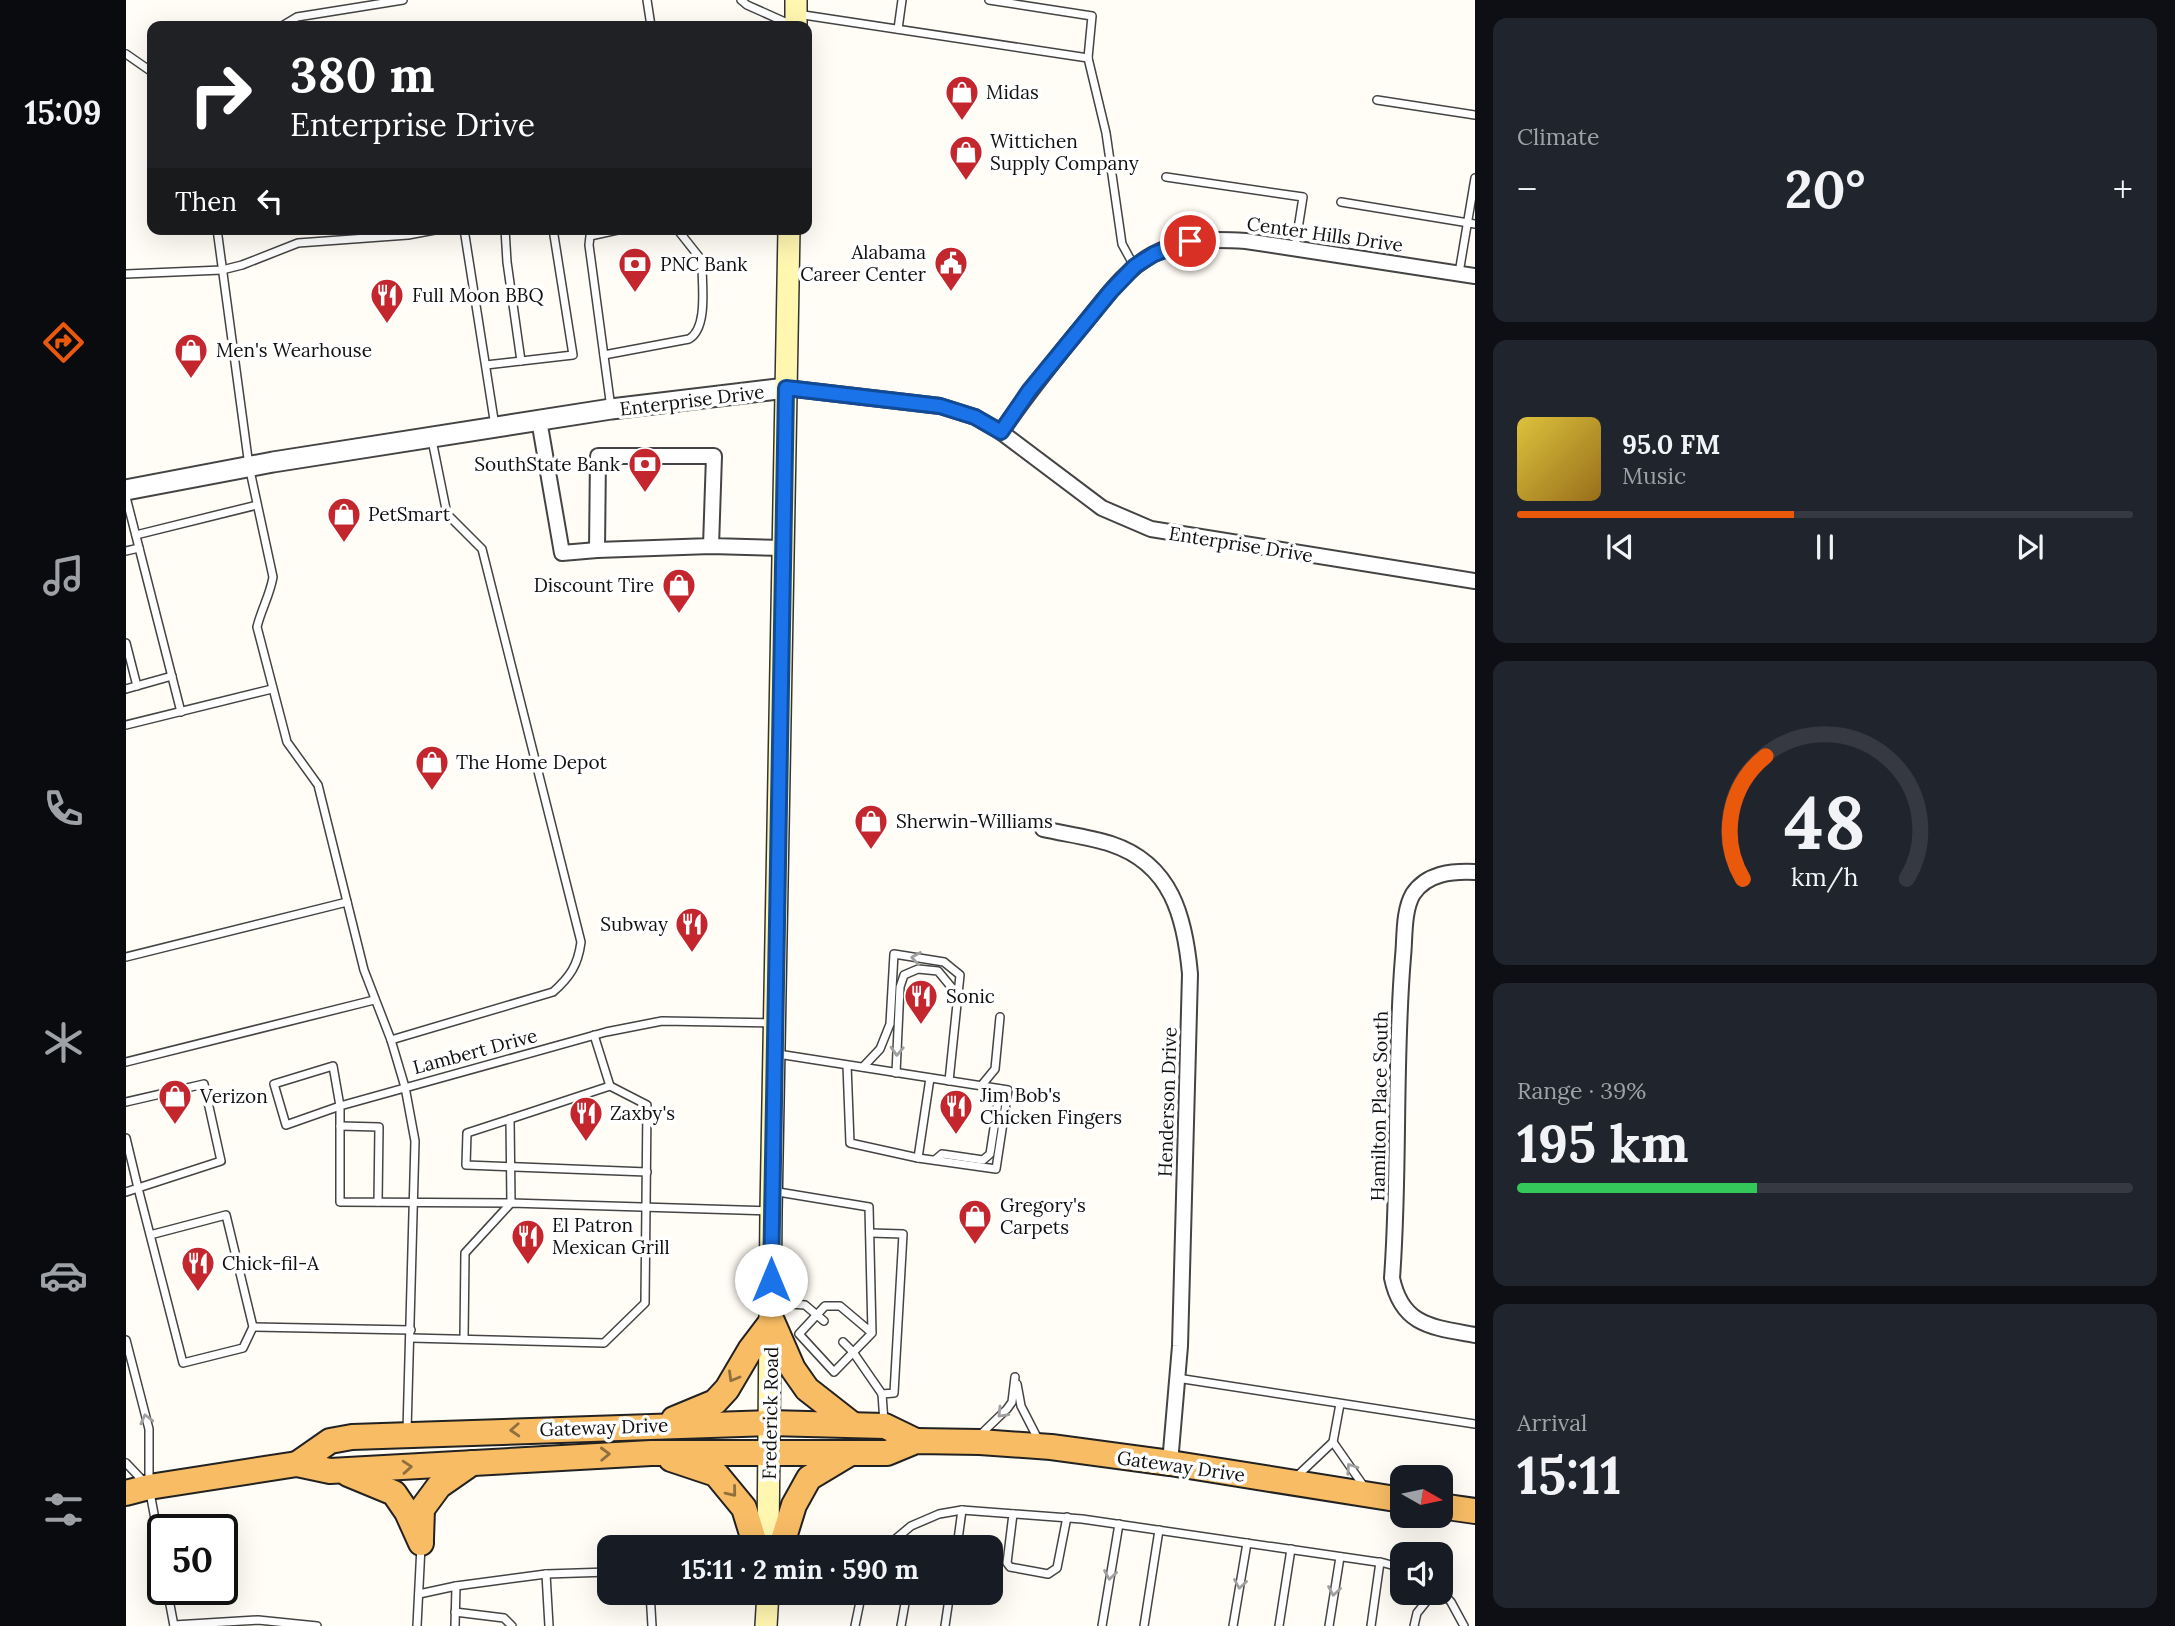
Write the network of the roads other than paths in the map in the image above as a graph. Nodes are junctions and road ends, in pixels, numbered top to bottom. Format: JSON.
{"nodes":[{"id":1,"x":403,"y":0,"type":"edge"},
{"id":2,"x":647,"y":0,"type":"edge"},
{"id":3,"x":741,"y":0,"type":"edge"},
{"id":4,"x":902,"y":0,"type":"edge"},
{"id":5,"x":989,"y":0,"type":"edge"},
{"id":6,"x":796,"y":17,"type":"edge"},
{"id":7,"x":290,"y":21,"type":"edge"},
{"id":8,"x":650,"y":21,"type":"edge"},
{"id":9,"x":898,"y":29,"type":"junction"},
{"id":10,"x":126,"y":54,"type":"edge"},
{"id":11,"x":1088,"y":58,"type":"junction"},
{"id":12,"x":147,"y":69,"type":"edge"},
{"id":13,"x":1377,"y":100,"type":"dead end"},
{"id":14,"x":1475,"y":115,"type":"edge"},
{"id":15,"x":1166,"y":177,"type":"dead end"},
{"id":16,"x":1475,"y":178,"type":"edge"},
{"id":17,"x":1342,"y":202,"type":"dead end"},
{"id":18,"x":1471,"y":224,"type":"edge"},
{"id":19,"x":218,"y":235,"type":"edge"},
{"id":20,"x":408,"y":235,"type":"edge"},
{"id":21,"x":465,"y":235,"type":"edge"},
{"id":22,"x":505,"y":235,"type":"edge"},
{"id":23,"x":554,"y":235,"type":"edge"},
{"id":24,"x":595,"y":235,"type":"edge"},
{"id":25,"x":682,"y":235,"type":"edge"},
{"id":26,"x":789,"y":235,"type":"edge"},
{"id":27,"x":1295,"y":249,"type":"junction"},
{"id":28,"x":1135,"y":266,"type":"junction"},
{"id":29,"x":222,"y":270,"type":"junction"},
{"id":30,"x":126,"y":274,"type":"edge"},
{"id":31,"x":1459,"y":274,"type":"junction"},
{"id":32,"x":1475,"y":276,"type":"edge"},
{"id":33,"x":604,"y":355,"type":"junction"},
{"id":34,"x":521,"y":361,"type":"junction"},
{"id":35,"x":486,"y":365,"type":"junction"},
{"id":36,"x":786,"y":388,"type":"junction"},
{"id":37,"x":611,"y":409,"type":"junction"},
{"id":38,"x":539,"y":420,"type":"junction"},
{"id":39,"x":495,"y":427,"type":"junction"},
{"id":40,"x":1001,"y":432,"type":"junction"},
{"id":41,"x":431,"y":437,"type":"junction"},
{"id":42,"x":249,"y":466,"type":"junction"},
{"id":43,"x":126,"y":490,"type":"edge"},
{"id":44,"x":126,"y":497,"type":"edge"},
{"id":45,"x":257,"y":505,"type":"junction"},
{"id":46,"x":136,"y":535,"type":"junction"},
{"id":47,"x":710,"y":546,"type":"junction"},
{"id":48,"x":139,"y":548,"type":"junction"},
{"id":49,"x":783,"y":548,"type":"junction"},
{"id":50,"x":597,"y":550,"type":"junction"},
{"id":51,"x":126,"y":551,"type":"edge"},
{"id":52,"x":1475,"y":581,"type":"edge"},
{"id":53,"x":126,"y":643,"type":"edge"},
{"id":54,"x":172,"y":676,"type":"junction"},
{"id":55,"x":137,"y":686,"type":"junction"},
{"id":56,"x":126,"y":689,"type":"edge"},
{"id":57,"x":272,"y":689,"type":"junction"},
{"id":58,"x":181,"y":712,"type":"junction"},
{"id":59,"x":126,"y":725,"type":"edge"},
{"id":60,"x":1043,"y":829,"type":"dead end"},
{"id":61,"x":1475,"y":872,"type":"edge"},
{"id":62,"x":347,"y":902,"type":"junction"},
{"id":63,"x":126,"y":957,"type":"edge"},
{"id":64,"x":957,"y":995,"type":"junction"},
{"id":65,"x":374,"y":1000,"type":"junction"},
{"id":66,"x":1000,"y":1017,"type":"dead end"},
{"id":67,"x":774,"y":1023,"type":"junction"},
{"id":68,"x":594,"y":1035,"type":"junction"},
{"id":69,"x":391,"y":1040,"type":"junction"},
{"id":70,"x":774,"y":1053,"type":"junction"},
{"id":71,"x":126,"y":1062,"type":"edge"},
{"id":72,"x":847,"y":1065,"type":"junction"},
{"id":73,"x":863,"y":1067,"type":"junction"},
{"id":74,"x":896,"y":1073,"type":"junction"},
{"id":75,"x":930,"y":1078,"type":"junction"},
{"id":76,"x":949,"y":1081,"type":"junction"},
{"id":77,"x":610,"y":1086,"type":"junction"},
{"id":78,"x":981,"y":1086,"type":"junction"},
{"id":79,"x":405,"y":1087,"type":"junction"},
{"id":80,"x":1004,"y":1090,"type":"junction"},
{"id":81,"x":126,"y":1102,"type":"edge"},
{"id":82,"x":340,"y":1106,"type":"junction"},
{"id":83,"x":510,"y":1119,"type":"junction"},
{"id":84,"x":340,"y":1126,"type":"junction"},
{"id":85,"x":126,"y":1138,"type":"edge"},
{"id":86,"x":918,"y":1158,"type":"junction"},
{"id":87,"x":935,"y":1160,"type":"junction"},
{"id":88,"x":511,"y":1166,"type":"junction"},
{"id":89,"x":647,"y":1172,"type":"junction"},
{"id":90,"x":138,"y":1188,"type":"junction"},
{"id":91,"x":126,"y":1192,"type":"edge"},
{"id":92,"x":771,"y":1201,"type":"junction"},
{"id":93,"x":378,"y":1202,"type":"junction"},
{"id":94,"x":414,"y":1202,"type":"junction"},
{"id":95,"x":512,"y":1203,"type":"junction"},
{"id":96,"x":646,"y":1207,"type":"junction"},
{"id":97,"x":870,"y":1233,"type":"junction"},
{"id":98,"x":150,"y":1235,"type":"junction"},
{"id":99,"x":771,"y":1312,"type":"junction"},
{"id":100,"x":817,"y":1314,"type":"junction"},
{"id":101,"x":824,"y":1321,"type":"dead end"},
{"id":102,"x":253,"y":1327,"type":"junction"},
{"id":103,"x":872,"y":1333,"type":"junction"},
{"id":104,"x":411,"y":1334,"type":"junction"},
{"id":105,"x":1475,"y":1335,"type":"edge"},
{"id":106,"x":464,"y":1339,"type":"junction"},
{"id":107,"x":126,"y":1340,"type":"edge"},
{"id":108,"x":843,"y":1342,"type":"dead end"},
{"id":109,"x":853,"y":1352,"type":"junction"},
{"id":110,"x":1177,"y":1378,"type":"junction"},
{"id":111,"x":882,"y":1394,"type":"junction"},
{"id":112,"x":1340,"y":1404,"type":"junction"},
{"id":113,"x":769,"y":1423,"type":"junction"},
{"id":114,"x":853,"y":1424,"type":"junction"},
{"id":115,"x":1475,"y":1424,"type":"edge"},
{"id":116,"x":657,"y":1425,"type":"junction"},
{"id":117,"x":885,"y":1426,"type":"junction"},
{"id":118,"x":407,"y":1435,"type":"junction"},
{"id":119,"x":916,"y":1441,"type":"junction"},
{"id":120,"x":973,"y":1442,"type":"junction"},
{"id":121,"x":1333,"y":1442,"type":"junction"},
{"id":122,"x":1041,"y":1446,"type":"junction"},
{"id":123,"x":651,"y":1452,"type":"junction"},
{"id":124,"x":769,"y":1452,"type":"junction"},
{"id":125,"x":850,"y":1454,"type":"junction"},
{"id":126,"x":472,"y":1462,"type":"junction"},
{"id":127,"x":126,"y":1463,"type":"edge"},
{"id":128,"x":1170,"y":1463,"type":"junction"},
{"id":129,"x":297,"y":1464,"type":"junction"},
{"id":130,"x":341,"y":1471,"type":"junction"},
{"id":131,"x":1290,"y":1482,"type":"junction"},
{"id":132,"x":138,"y":1490,"type":"edge"},
{"id":133,"x":1369,"y":1495,"type":"junction"},
{"id":134,"x":1390,"y":1498,"type":"edge"},
{"id":135,"x":1453,"y":1508,"type":"edge"},
{"id":136,"x":962,"y":1510,"type":"junction"},
{"id":137,"x":1475,"y":1511,"type":"edge"},
{"id":138,"x":1013,"y":1514,"type":"junction"},
{"id":139,"x":147,"y":1516,"type":"edge"},
{"id":140,"x":1067,"y":1517,"type":"junction"},
{"id":141,"x":1119,"y":1524,"type":"junction"},
{"id":142,"x":1159,"y":1530,"type":"junction"},
{"id":143,"x":752,"y":1535,"type":"edge"},
{"id":144,"x":768,"y":1535,"type":"edge"},
{"id":145,"x":785,"y":1535,"type":"edge"},
{"id":146,"x":900,"y":1535,"type":"edge"},
{"id":147,"x":959,"y":1535,"type":"edge"},
{"id":148,"x":421,"y":1543,"type":"junction"},
{"id":149,"x":1247,"y":1543,"type":"junction"},
{"id":150,"x":1291,"y":1549,"type":"junction"},
{"id":151,"x":1340,"y":1556,"type":"junction"},
{"id":152,"x":1380,"y":1562,"type":"junction"},
{"id":153,"x":1390,"y":1565,"type":"edge"},
{"id":154,"x":597,"y":1572,"type":"edge"},
{"id":155,"x":546,"y":1574,"type":"junction"},
{"id":156,"x":456,"y":1586,"type":"junction"},
{"id":157,"x":419,"y":1594,"type":"junction"},
{"id":158,"x":170,"y":1605,"type":"edge"},
{"id":159,"x":651,"y":1605,"type":"edge"},
{"id":160,"x":767,"y":1605,"type":"edge"},
{"id":161,"x":859,"y":1605,"type":"edge"},
{"id":162,"x":905,"y":1605,"type":"edge"},
{"id":163,"x":948,"y":1605,"type":"edge"},
{"id":164,"x":1424,"y":1605,"type":"edge"},
{"id":165,"x":1453,"y":1605,"type":"edge"},
{"id":166,"x":455,"y":1612,"type":"junction"},
{"id":167,"x":258,"y":1623,"type":"edge"},
{"id":168,"x":174,"y":1625,"type":"edge"},
{"id":169,"x":317,"y":1626,"type":"edge"},
{"id":170,"x":417,"y":1626,"type":"edge"},
{"id":171,"x":455,"y":1626,"type":"edge"},
{"id":172,"x":512,"y":1626,"type":"edge"},
{"id":173,"x":549,"y":1626,"type":"edge"},
{"id":174,"x":652,"y":1626,"type":"edge"},
{"id":175,"x":766,"y":1626,"type":"edge"},
{"id":176,"x":855,"y":1626,"type":"edge"},
{"id":177,"x":901,"y":1626,"type":"edge"},
{"id":178,"x":945,"y":1626,"type":"edge"},
{"id":179,"x":1102,"y":1626,"type":"edge"},
{"id":180,"x":1144,"y":1626,"type":"edge"},
{"id":181,"x":1233,"y":1626,"type":"edge"},
{"id":182,"x":1279,"y":1626,"type":"edge"},
{"id":183,"x":1329,"y":1626,"type":"edge"},
{"id":184,"x":1371,"y":1626,"type":"edge"},
{"id":185,"x":1414,"y":1626,"type":"edge"},
{"id":186,"x":1464,"y":1626,"type":"edge"}],
"edges":[{"from":1,"to":7,"type":"lane"},
{"from":2,"to":8,"type":"lane"},
{"from":3,"to":6,"type":"lane"},
{"from":4,"to":9,"type":"lane"},
{"from":5,"to":11,"type":"lane"},
{"from":6,"to":9,"type":"lane"},
{"from":9,"to":11,"type":"lane"},
{"from":10,"to":12,"type":"lane"},
{"from":11,"to":28,"type":"lane"},
{"from":13,"to":14,"type":"lane"},
{"from":15,"to":27,"type":"lane"},
{"from":16,"to":18,"type":"lane"},
{"from":17,"to":18,"type":"lane"},
{"from":18,"to":31,"type":"lane"},
{"from":19,"to":29,"type":"lane"},
{"from":20,"to":29,"type":"lane"},
{"from":21,"to":35,"type":"lane"},
{"from":22,"to":34,"type":"lane"},
{"from":23,"to":34,"type":"lane"},
{"from":24,"to":33,"type":"lane"},
{"from":25,"to":33,"type":"lane"},
{"from":26,"to":36,"type":"main road","name":"Frederick Road"},
{"from":27,"to":28,"type":"street","name":"Center Hills Drive"},
{"from":27,"to":31,"type":"street","name":"Center Hills Drive"},
{"from":28,"to":40,"type":"street","name":"Center Hills Drive"},
{"from":29,"to":30,"type":"lane"},
{"from":29,"to":42,"type":"lane"},
{"from":31,"to":32,"type":"street","name":"Center Hills Drive"},
{"from":33,"to":37,"type":"lane"},
{"from":34,"to":35,"type":"lane"},
{"from":35,"to":39,"type":"lane"},
{"from":36,"to":37,"type":"street","name":"Enterprise Drive"},
{"from":36,"to":40,"type":"street","name":"Enterprise Drive"},
{"from":36,"to":49,"type":"main road","name":"Frederick Road"},
{"from":37,"to":38,"type":"street","name":"Enterprise Drive"},
{"from":38,"to":39,"type":"street","name":"Enterprise Drive"},
{"from":38,"to":50,"type":"street"},
{"from":39,"to":41,"type":"street","name":"Enterprise Drive"},
{"from":40,"to":52,"type":"street","name":"Enterprise Drive"},
{"from":41,"to":42,"type":"street","name":"Enterprise Drive"},
{"from":41,"to":69,"type":"lane"},
{"from":42,"to":43,"type":"street","name":"Enterprise Drive"},
{"from":42,"to":45,"type":"lane"},
{"from":44,"to":46,"type":"lane"},
{"from":45,"to":46,"type":"lane"},
{"from":45,"to":57,"type":"lane"},
{"from":46,"to":48,"type":"lane"},
{"from":47,"to":49,"type":"street"},
{"from":47,"to":50,"type":"street"},
{"from":47,"to":50,"type":"street"},
{"from":48,"to":51,"type":"lane"},
{"from":48,"to":54,"type":"lane"},
{"from":49,"to":67,"type":"main road","name":"Frederick Road"},
{"from":53,"to":55,"type":"lane"},
{"from":54,"to":55,"type":"lane"},
{"from":54,"to":58,"type":"lane"},
{"from":55,"to":56,"type":"lane"},
{"from":57,"to":58,"type":"lane"},
{"from":57,"to":62,"type":"lane"},
{"from":58,"to":59,"type":"lane"},
{"from":60,"to":110,"type":"street","name":"Henderson Drive"},
{"from":61,"to":105,"type":"street","name":"Hamilton Place South"},
{"from":62,"to":63,"type":"lane"},
{"from":62,"to":65,"type":"lane"},
{"from":64,"to":73,"type":"lane","one_way":true},
{"from":64,"to":74,"type":"lane","one_way":true},
{"from":64,"to":76,"type":"lane"},
{"from":65,"to":69,"type":"lane"},
{"from":65,"to":71,"type":"lane"},
{"from":66,"to":78,"type":"lane"},
{"from":67,"to":68,"type":"lane","name":"Lambert Drive"},
{"from":67,"to":70,"type":"main road","name":"Frederick Road"},
{"from":68,"to":77,"type":"lane"},
{"from":68,"to":79,"type":"lane","name":"Lambert Drive"},
{"from":69,"to":79,"type":"lane"},
{"from":70,"to":72,"type":"lane"},
{"from":70,"to":92,"type":"main road","name":"Frederick Road"},
{"from":72,"to":73,"type":"lane"},
{"from":72,"to":86,"type":"lane"},
{"from":73,"to":74,"type":"lane"},
{"from":74,"to":75,"type":"lane"},
{"from":75,"to":76,"type":"lane"},
{"from":75,"to":86,"type":"lane"},
{"from":76,"to":78,"type":"lane"},
{"from":77,"to":83,"type":"lane"},
{"from":77,"to":89,"type":"lane"},
{"from":78,"to":80,"type":"lane"},
{"from":79,"to":82,"type":"lane"},
{"from":79,"to":94,"type":"lane","name":"Lambert Drive"},
{"from":80,"to":87,"type":"lane"},
{"from":80,"to":87,"type":"lane"},
{"from":81,"to":90,"type":"lane"},
{"from":82,"to":82,"type":"lane"},
{"from":82,"to":84,"type":"lane"},
{"from":83,"to":88,"type":"lane"},
{"from":83,"to":88,"type":"lane"},
{"from":84,"to":93,"type":"lane"},
{"from":84,"to":93,"type":"lane"},
{"from":85,"to":90,"type":"lane"},
{"from":86,"to":87,"type":"lane"},
{"from":88,"to":89,"type":"lane"},
{"from":88,"to":95,"type":"lane"},
{"from":89,"to":96,"type":"lane"},
{"from":90,"to":91,"type":"lane"},
{"from":90,"to":98,"type":"lane"},
{"from":92,"to":96,"type":"lane"},
{"from":92,"to":97,"type":"lane"},
{"from":92,"to":99,"type":"main road","name":"Frederick Road"},
{"from":93,"to":94,"type":"lane"},
{"from":94,"to":95,"type":"lane"},
{"from":94,"to":104,"type":"lane","name":"Lambert Drive"},
{"from":95,"to":96,"type":"lane"},
{"from":95,"to":106,"type":"lane"},
{"from":96,"to":106,"type":"lane"},
{"from":97,"to":103,"type":"lane"},
{"from":97,"to":111,"type":"lane"},
{"from":98,"to":102,"type":"lane"},
{"from":98,"to":102,"type":"lane"},
{"from":99,"to":100,"type":"lane"},
{"from":99,"to":113,"type":"main road","name":"Frederick Road"},
{"from":99,"to":114,"type":"highway"},
{"from":99,"to":116,"type":"highway","one_way":true},
{"from":100,"to":101,"type":"lane"},
{"from":100,"to":103,"type":"lane"},
{"from":100,"to":109,"type":"lane"},
{"from":102,"to":104,"type":"lane"},
{"from":103,"to":109,"type":"lane"},
{"from":104,"to":106,"type":"lane"},
{"from":104,"to":118,"type":"lane","name":"Lambert Drive"},
{"from":132,"to":107,"type":"lane","one_way":true},
{"from":108,"to":109,"type":"lane"},
{"from":109,"to":111,"type":"lane"},
{"from":110,"to":112,"type":"lane"},
{"from":110,"to":128,"type":"street","name":"Henderson Drive"},
{"from":111,"to":117,"type":"lane"},
{"from":112,"to":115,"type":"lane"},
{"from":112,"to":121,"type":"lane"},
{"from":113,"to":114,"type":"highway","name":"Gateway Drive"},
{"from":113,"to":116,"type":"highway","name":"Gateway Drive"},
{"from":113,"to":124,"type":"main road","name":"Frederick Road"},
{"from":114,"to":117,"type":"highway","name":"Gateway Drive"},
{"from":116,"to":118,"type":"highway","name":"Gateway Drive","one_way":true},
{"from":117,"to":119,"type":"highway","name":"Gateway Drive"},
{"from":118,"to":129,"type":"highway","name":"Gateway Drive"},
{"from":119,"to":120,"type":"highway","name":"Gateway Drive"},
{"from":119,"to":125,"type":"highway","name":"Gateway Drive"},
{"from":120,"to":122,"type":"highway","name":"Gateway Drive"},
{"from":122,"to":120,"type":"lane","one_way":true},
{"from":121,"to":131,"type":"lane"},
{"from":133,"to":121,"type":"lane","one_way":true},
{"from":122,"to":128,"type":"highway","name":"Gateway Drive"},
{"from":123,"to":124,"type":"highway","name":"Gateway Drive"},
{"from":126,"to":123,"type":"highway","name":"Gateway Drive","one_way":true},
{"from":123,"to":143,"type":"highway","one_way":true},
{"from":124,"to":125,"type":"highway","name":"Gateway Drive"},
{"from":124,"to":144,"type":"main road","name":"Frederick Road"},
{"from":125,"to":145,"type":"highway"},
{"from":130,"to":126,"type":"highway","name":"Gateway Drive","one_way":true},
{"from":126,"to":148,"type":"highway"},
{"from":127,"to":132,"type":"lane"},
{"from":128,"to":131,"type":"highway","name":"Gateway Drive"},
{"from":129,"to":130,"type":"highway","name":"Gateway Drive"},
{"from":129,"to":132,"type":"highway","name":"Gateway Drive"},
{"from":130,"to":148,"type":"highway"},
{"from":131,"to":133,"type":"highway","name":"Gateway Drive"},
{"from":132,"to":139,"type":"lane"},
{"from":133,"to":134,"type":"highway","name":"Gateway Drive"},
{"from":135,"to":137,"type":"highway"},
{"from":136,"to":138,"type":"lane"},
{"from":136,"to":146,"type":"lane"},
{"from":136,"to":147,"type":"lane"},
{"from":138,"to":140,"type":"lane"},
{"from":138,"to":140,"type":"lane"},
{"from":140,"to":141,"type":"lane"},
{"from":141,"to":142,"type":"lane"},
{"from":141,"to":179,"type":"lane","one_way":true},
{"from":142,"to":149,"type":"lane"},
{"from":142,"to":180,"type":"lane"},
{"from":148,"to":157,"type":"lane"},
{"from":149,"to":150,"type":"lane"},
{"from":149,"to":181,"type":"lane","one_way":true},
{"from":150,"to":151,"type":"lane"},
{"from":150,"to":182,"type":"lane"},
{"from":151,"to":152,"type":"lane"},
{"from":151,"to":183,"type":"lane","one_way":true},
{"from":152,"to":153,"type":"lane"},
{"from":152,"to":184,"type":"lane"},
{"from":154,"to":155,"type":"lane"},
{"from":155,"to":156,"type":"lane"},
{"from":155,"to":173,"type":"lane"},
{"from":156,"to":157,"type":"lane"},
{"from":156,"to":166,"type":"lane"},
{"from":157,"to":170,"type":"lane"},
{"from":158,"to":168,"type":"lane"},
{"from":159,"to":174,"type":"lane"},
{"from":160,"to":175,"type":"main road"},
{"from":161,"to":176,"type":"lane"},
{"from":162,"to":177,"type":"lane"},
{"from":163,"to":178,"type":"lane"},
{"from":164,"to":185,"type":"lane"},
{"from":165,"to":186,"type":"lane"},
{"from":166,"to":171,"type":"lane"},
{"from":166,"to":172,"type":"lane"},
{"from":167,"to":168,"type":"lane"},
{"from":167,"to":169,"type":"lane"}]}
